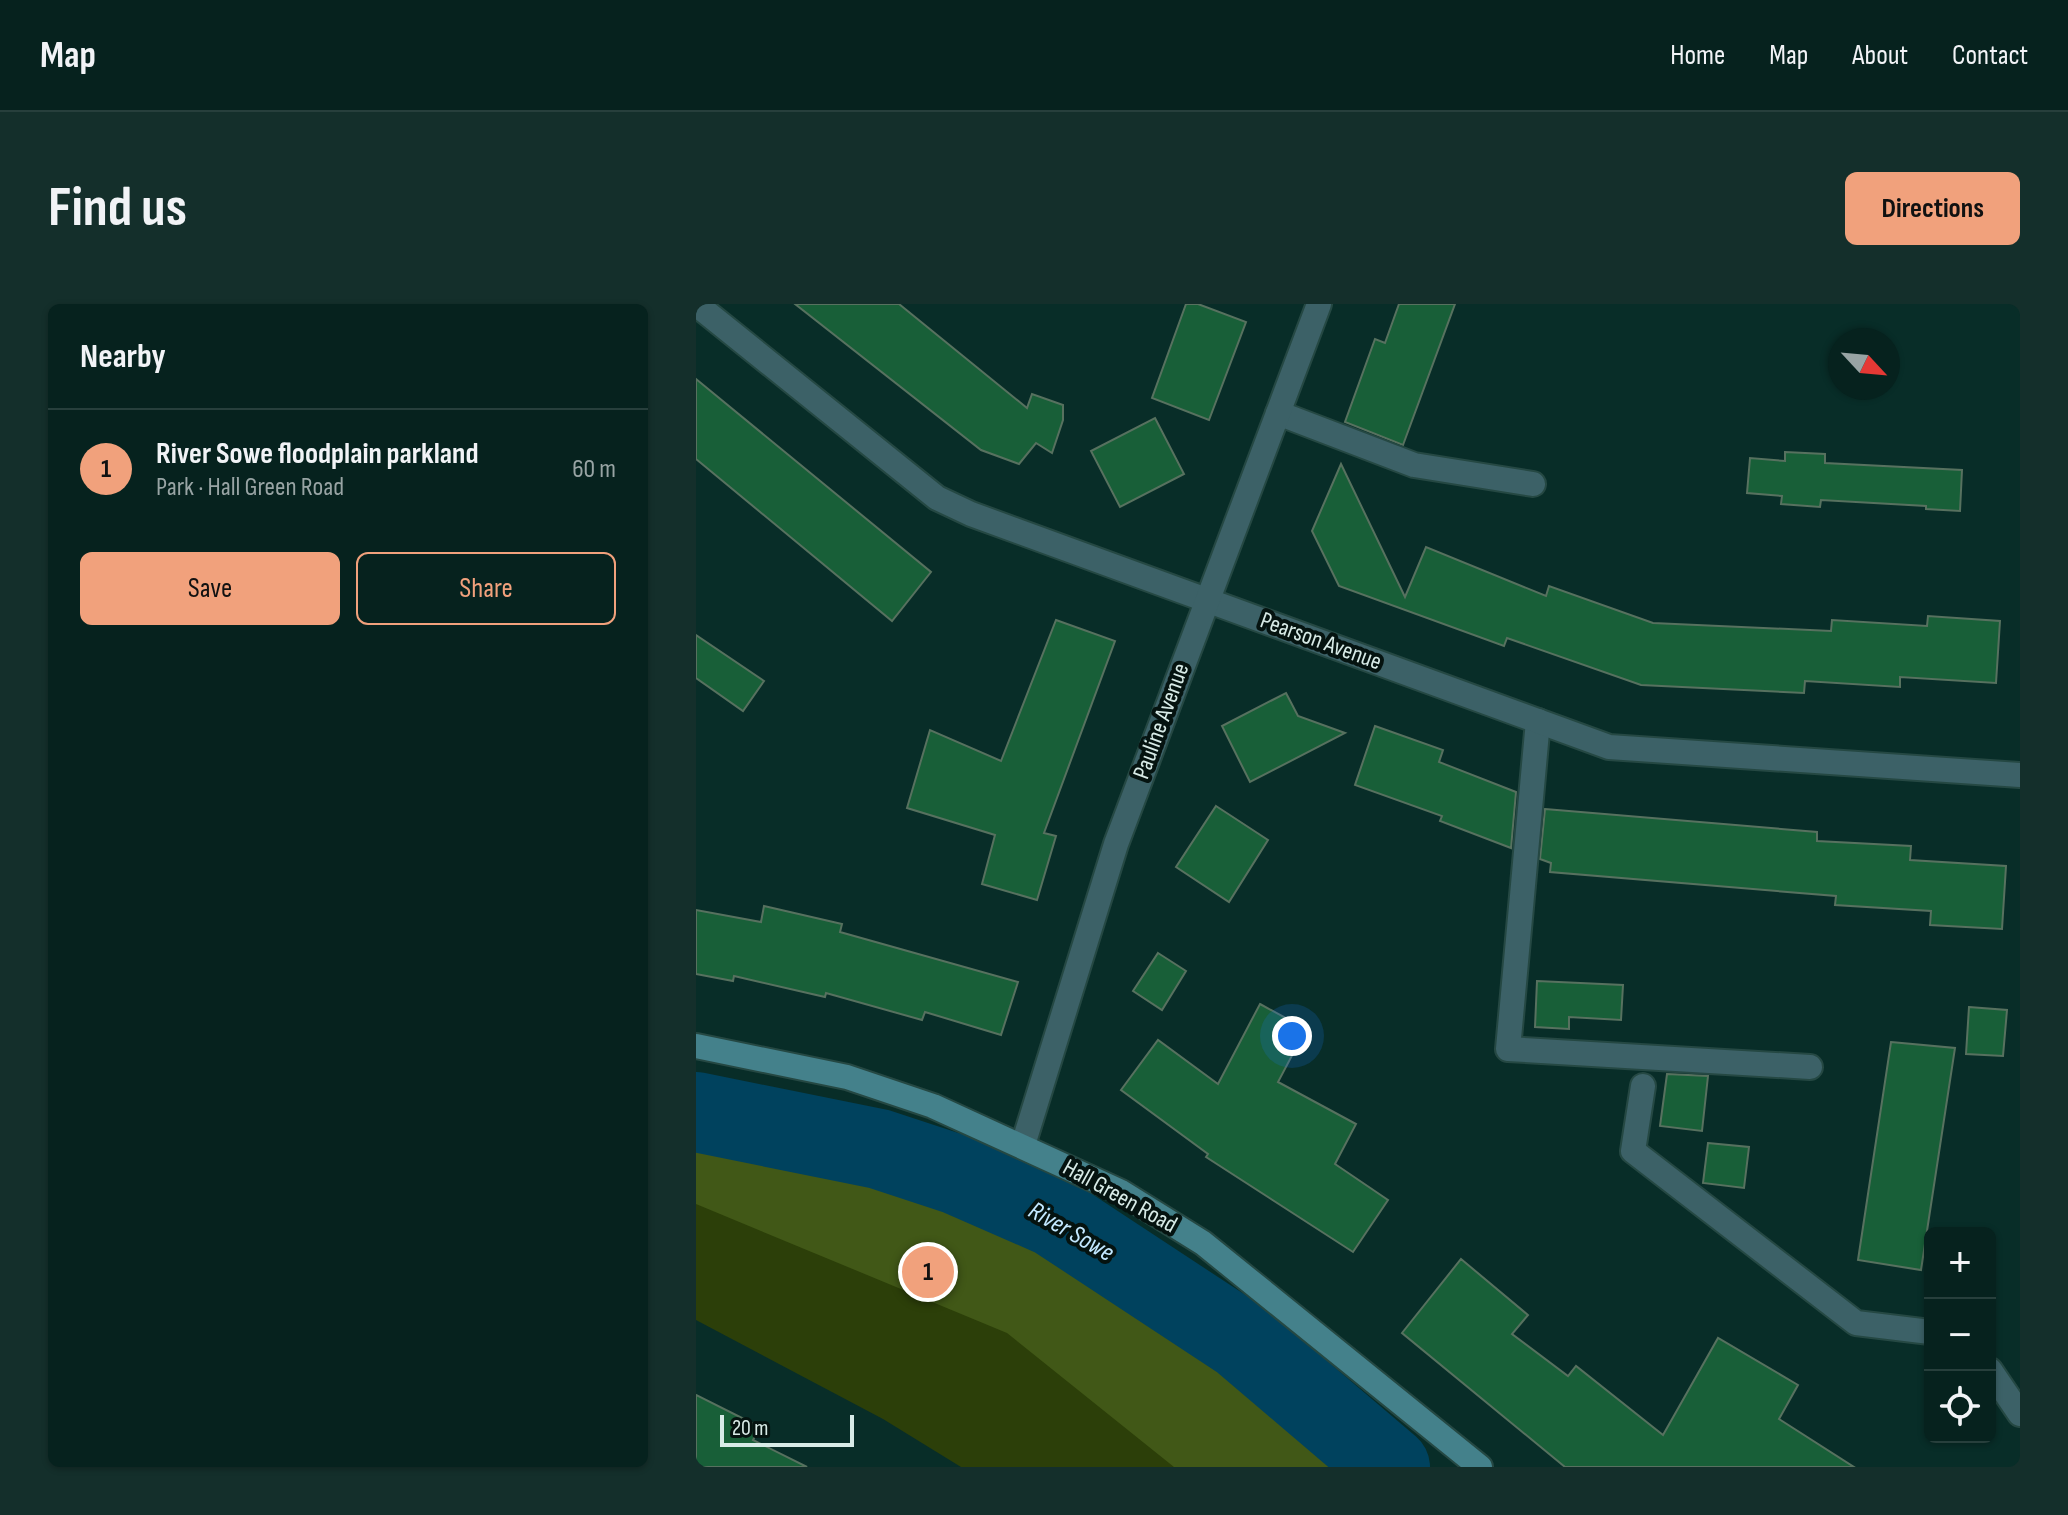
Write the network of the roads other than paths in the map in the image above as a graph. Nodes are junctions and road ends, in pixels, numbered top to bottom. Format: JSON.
{"nodes":[{"id":1,"x":696,"y":304,"type":"edge"},
{"id":2,"x":1319,"y":304,"type":"edge"},
{"id":3,"x":1278,"y":413,"type":"junction"},
{"id":4,"x":1533,"y":484,"type":"dead end"},
{"id":5,"x":1206,"y":599,"type":"junction"},
{"id":6,"x":1538,"y":721,"type":"junction"},
{"id":7,"x":2020,"y":775,"type":"edge"},
{"id":8,"x":696,"y":1046,"type":"edge"},
{"id":9,"x":1810,"y":1067,"type":"dead end"},
{"id":10,"x":1643,"y":1086,"type":"dead end"},
{"id":11,"x":1023,"y":1145,"type":"junction"},
{"id":12,"x":1924,"y":1331,"type":"edge"},
{"id":13,"x":1991,"y":1371,"type":"edge"},
{"id":14,"x":2020,"y":1414,"type":"edge"},
{"id":15,"x":1480,"y":1467,"type":"edge"}],
"edges":[{"from":1,"to":5,"type":"street","name":"Pearson Avenue"},
{"from":2,"to":3,"type":"street","name":"Pauline Avenue"},
{"from":3,"to":4,"type":"street"},
{"from":3,"to":5,"type":"street","name":"Pauline Avenue"},
{"from":5,"to":6,"type":"street","name":"Pearson Avenue"},
{"from":5,"to":11,"type":"street","name":"Pauline Avenue"},
{"from":6,"to":7,"type":"street","name":"Pearson Avenue"},
{"from":6,"to":9,"type":"street"},
{"from":8,"to":11,"type":"main road","name":"Hall Green Road"},
{"from":10,"to":12,"type":"street"},
{"from":11,"to":15,"type":"main road","name":"Hall Green Road"},
{"from":13,"to":14,"type":"street"}]}
